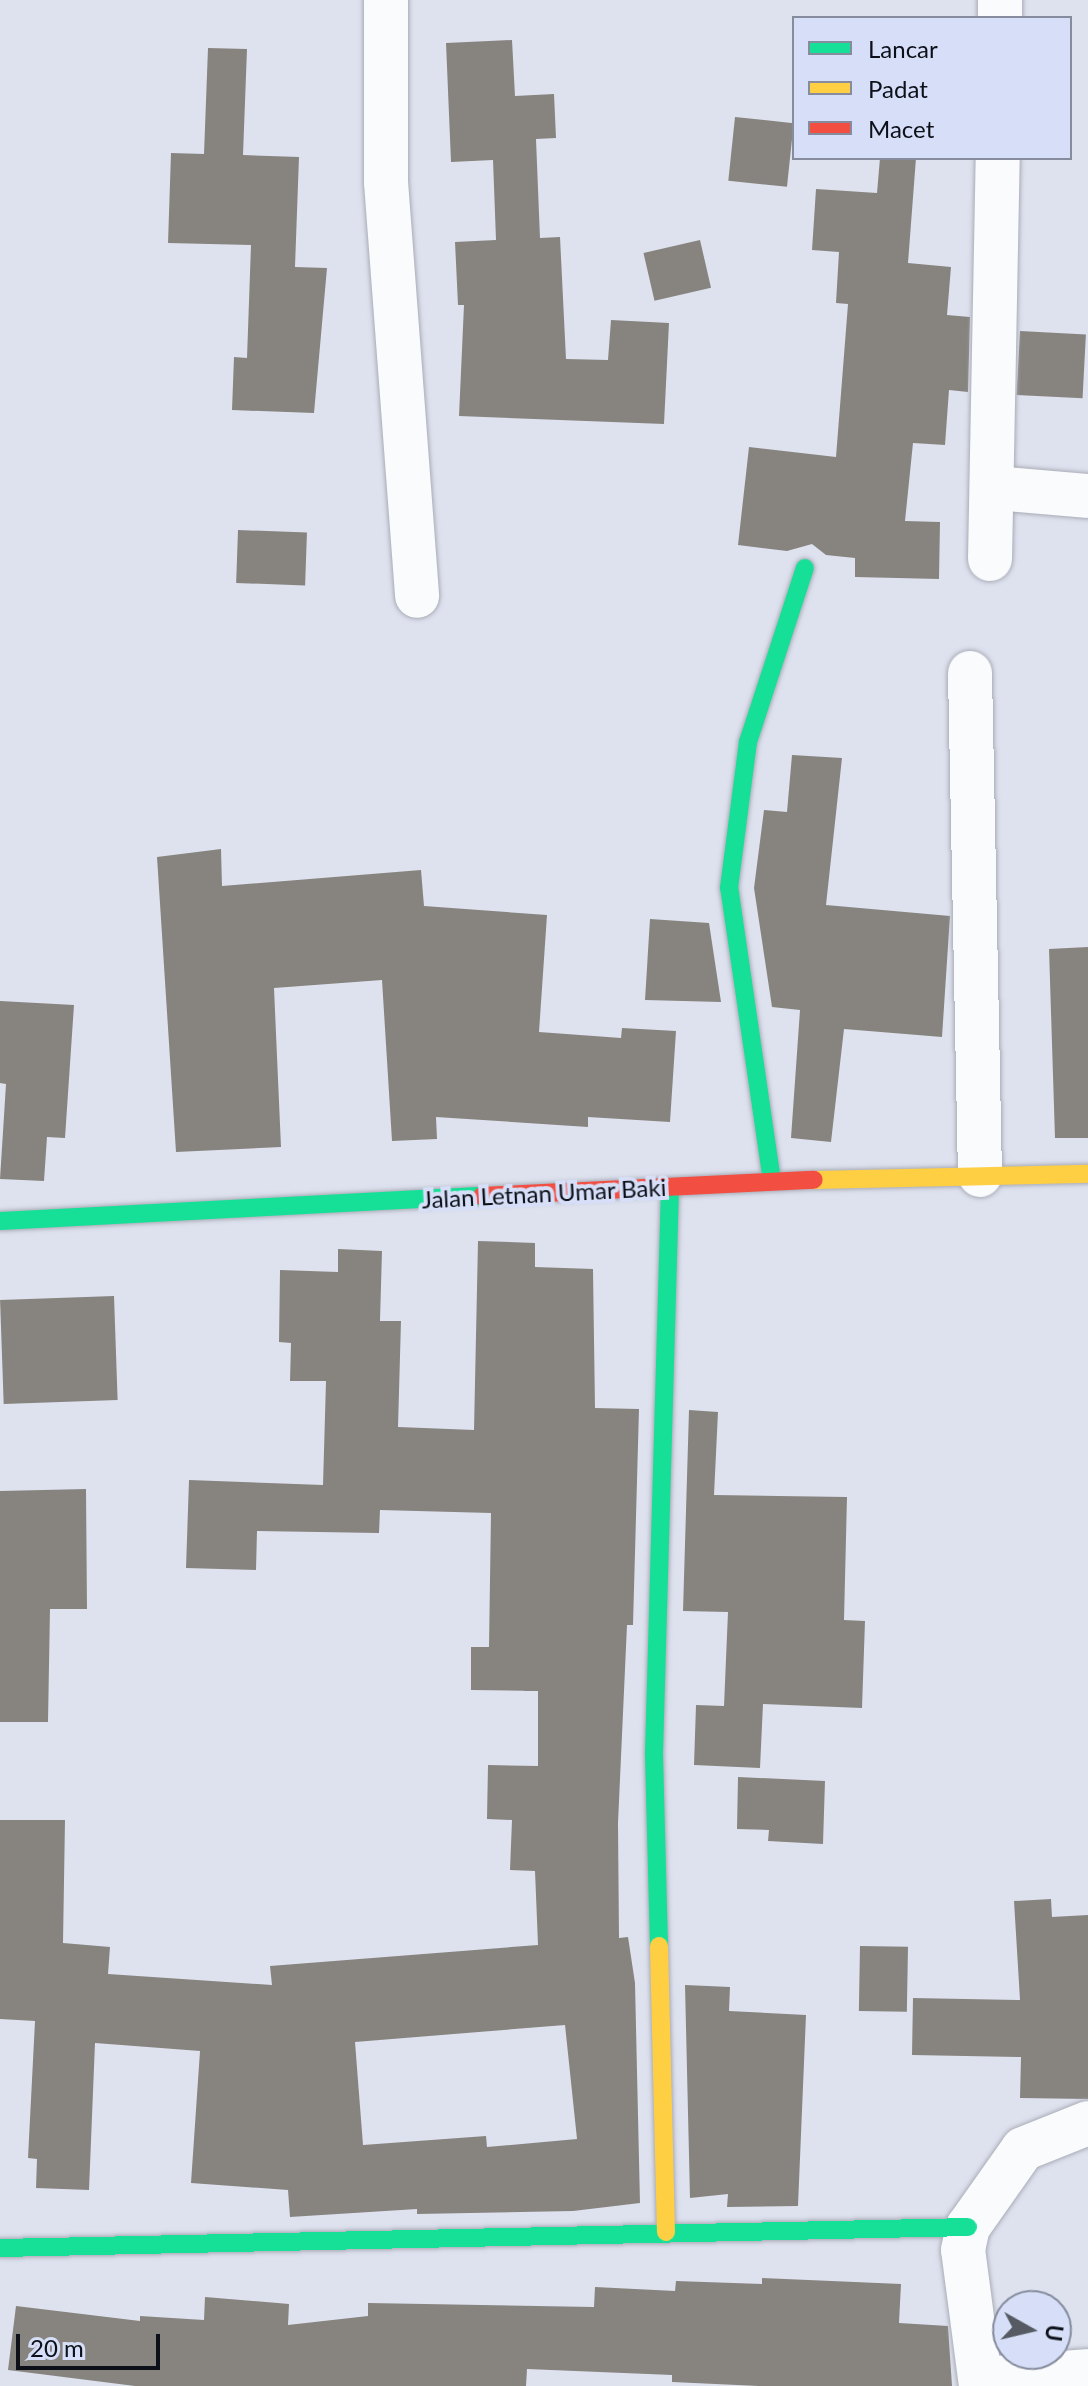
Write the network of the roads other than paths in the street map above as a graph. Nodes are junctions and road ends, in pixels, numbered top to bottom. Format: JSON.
{"nodes":[{"id":1,"x":386,"y":0,"type":"edge"},
{"id":2,"x":998,"y":160,"type":"edge"},
{"id":3,"x":995,"y":488,"type":"junction"},
{"id":4,"x":1088,"y":496,"type":"edge"},
{"id":5,"x":990,"y":559,"type":"dead end"},
{"id":6,"x":805,"y":568,"type":"dead end"},
{"id":7,"x":417,"y":596,"type":"dead end"},
{"id":8,"x":970,"y":673,"type":"dead end"},
{"id":9,"x":1088,"y":1174,"type":"edge"},
{"id":10,"x":980,"y":1175,"type":"junction"},
{"id":11,"x":772,"y":1181,"type":"junction"},
{"id":12,"x":670,"y":1187,"type":"junction"},
{"id":13,"x":0,"y":1221,"type":"edge"},
{"id":14,"x":1088,"y":2123,"type":"edge"},
{"id":15,"x":968,"y":2227,"type":"junction"},
{"id":16,"x":666,"y":2232,"type":"junction"},
{"id":17,"x":0,"y":2248,"type":"edge"},
{"id":18,"x":1088,"y":2371,"type":"edge"},
{"id":19,"x":981,"y":2382,"type":"edge"}],
"edges":[{"from":1,"to":7,"type":"street"},
{"from":2,"to":3,"type":"street"},
{"from":3,"to":4,"type":"street"},
{"from":3,"to":5,"type":"street"},
{"from":6,"to":11,"type":"street"},
{"from":8,"to":10,"type":"street"},
{"from":9,"to":10,"type":"street","name":"Jalan Letnan Umar Baki"},
{"from":10,"to":11,"type":"street","name":"Jalan Letnan Umar Baki"},
{"from":11,"to":12,"type":"street","name":"Jalan Letnan Umar Baki"},
{"from":12,"to":13,"type":"street","name":"Jalan Letnan Umar Baki"},
{"from":12,"to":16,"type":"street"},
{"from":14,"to":15,"type":"street"},
{"from":15,"to":16,"type":"street"},
{"from":15,"to":19,"type":"street"},
{"from":16,"to":17,"type":"street"},
{"from":18,"to":19,"type":"street"}]}
